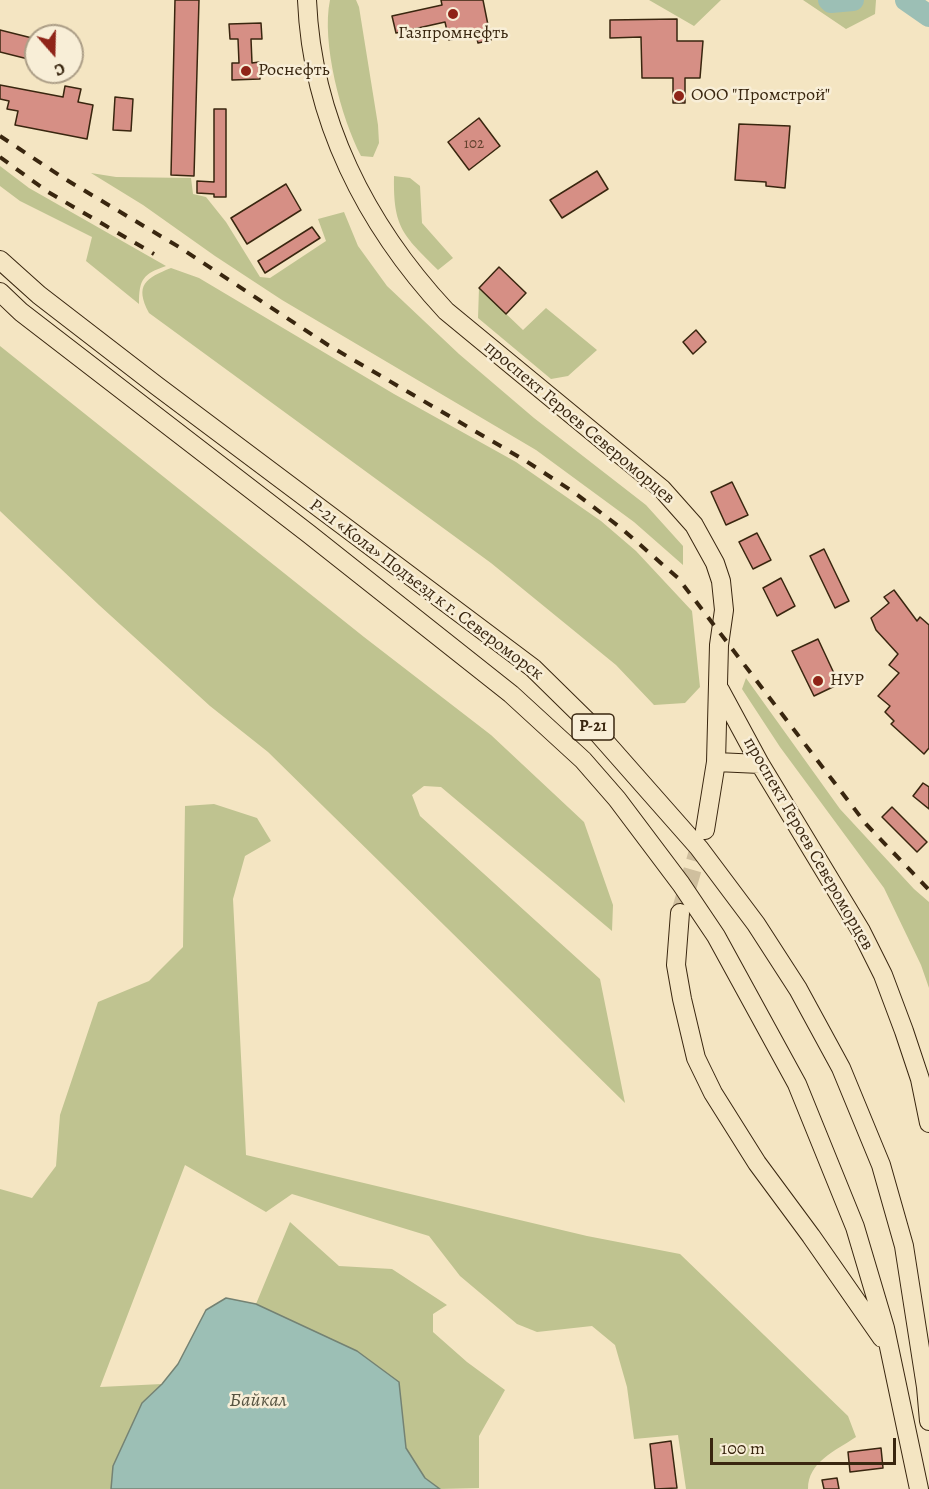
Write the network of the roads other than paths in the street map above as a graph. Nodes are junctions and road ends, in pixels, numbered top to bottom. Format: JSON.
{"nodes":[{"id":1,"x":307,"y":0,"type":"edge"},
{"id":2,"x":0,"y":260,"type":"edge"},
{"id":3,"x":0,"y":292,"type":"edge"},
{"id":4,"x":718,"y":687,"type":"junction"},
{"id":5,"x":716,"y":762,"type":"junction"},
{"id":6,"x":759,"y":764,"type":"junction"},
{"id":7,"x":705,"y":830,"type":"tunnel mouth"},
{"id":8,"x":680,"y":913,"type":"tunnel mouth"},
{"id":9,"x":929,"y":1123,"type":"edge"},
{"id":10,"x":889,"y":1349,"type":"junction"},
{"id":11,"x":929,"y":1420,"type":"edge"},
{"id":12,"x":919,"y":1489,"type":"edge"}],
"edges":[{"from":1,"to":4,"type":"main road","name":"проспект Героев Североморцев"},
{"from":2,"to":11,"type":"main road","name":"Р-21 «Кола» Подъезд к г. Североморск","number":"Р-21"},
{"from":3,"to":10,"type":"main road","name":"Р-21 «Кола» Подъезд к г. Североморск","number":"Р-21"},
{"from":4,"to":5,"type":"main road"},
{"from":4,"to":6,"type":"main road","name":"проспект Героев Североморцев"},
{"from":5,"to":6,"type":"main road"},
{"from":5,"to":7,"type":"main road"},
{"from":6,"to":9,"type":"main road","name":"проспект Героев Североморцев"},
{"from":8,"to":10,"type":"main road"},
{"from":10,"to":12,"type":"main road","name":"Р-21 «Кола» Подъезд к г. Североморск","number":"Р-21"}]}
